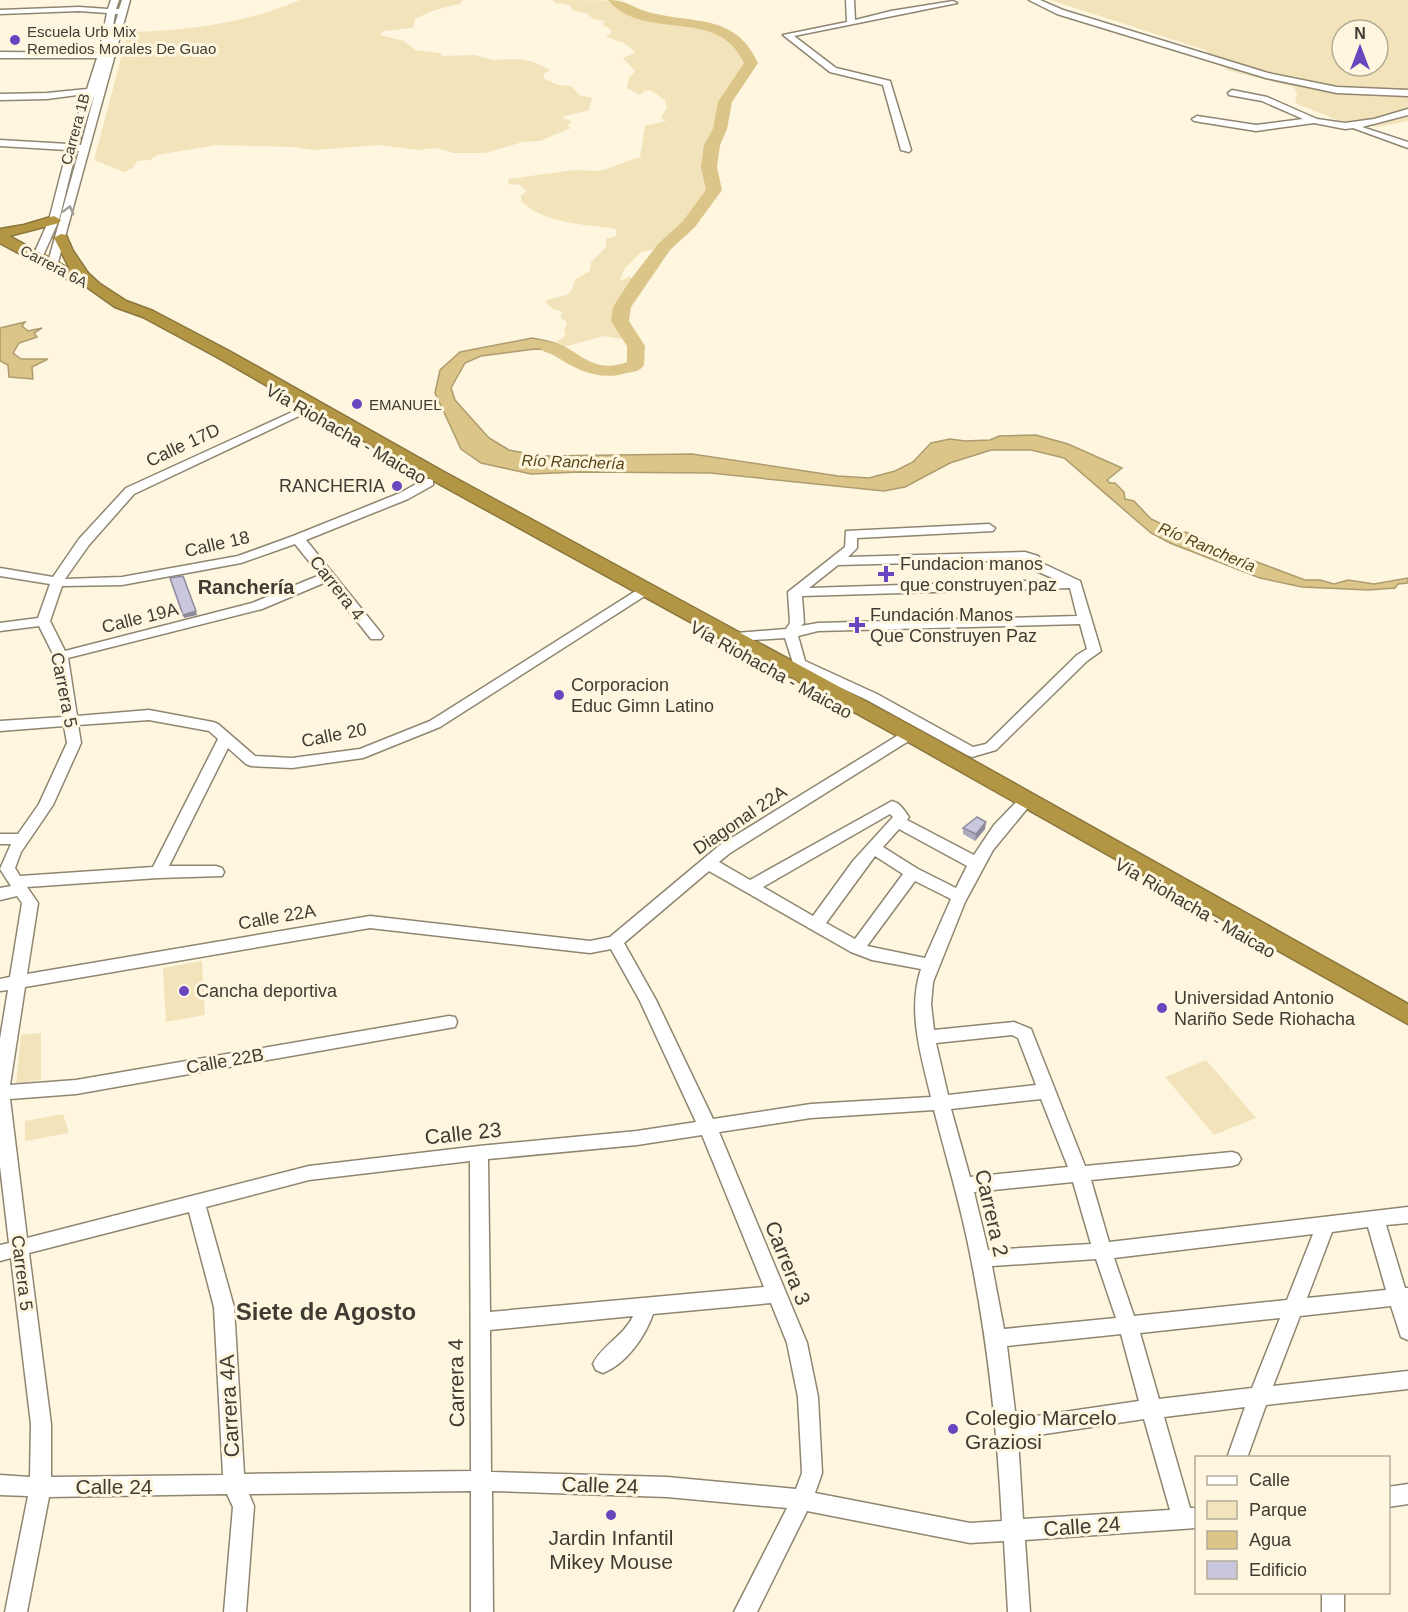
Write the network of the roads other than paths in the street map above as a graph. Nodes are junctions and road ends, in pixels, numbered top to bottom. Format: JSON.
{"nodes":[{"id":1,"x":126,"y":0,"type":"edge"},
{"id":2,"x":850,"y":0,"type":"edge"},
{"id":3,"x":1033,"y":0,"type":"edge"},
{"id":4,"x":115,"y":3,"type":"edge"},
{"id":5,"x":953,"y":3,"type":"dead end"},
{"id":6,"x":0,"y":12,"type":"edge"},
{"id":7,"x":123,"y":13,"type":"junction"},
{"id":8,"x":851,"y":24,"type":"junction"},
{"id":9,"x":110,"y":44,"type":"junction"},
{"id":10,"x":52,"y":54,"type":"junction"},
{"id":11,"x":0,"y":55,"type":"edge"},
{"id":12,"x":106,"y":56,"type":"junction"},
{"id":13,"x":1270,"y":84,"type":"junction"},
{"id":14,"x":102,"y":90,"type":"junction"},
{"id":15,"x":89,"y":91,"type":"junction"},
{"id":16,"x":1232,"y":93,"type":"dead end"},
{"id":17,"x":1407,"y":96,"type":"edge"},
{"id":18,"x":0,"y":97,"type":"edge"},
{"id":19,"x":1264,"y":99,"type":"junction"},
{"id":20,"x":1408,"y":112,"type":"edge"},
{"id":21,"x":1197,"y":119,"type":"dead end"},
{"id":22,"x":1315,"y":121,"type":"junction"},
{"id":23,"x":1345,"y":126,"type":"junction"},
{"id":24,"x":0,"y":143,"type":"edge"},
{"id":25,"x":1408,"y":145,"type":"edge"},
{"id":26,"x":72,"y":148,"type":"junction"},
{"id":27,"x":86,"y":148,"type":"junction"},
{"id":28,"x":906,"y":150,"type":"dead end"},
{"id":29,"x":54,"y":220,"type":"junction"},
{"id":30,"x":0,"y":235,"type":"edge"},
{"id":31,"x":61,"y":238,"type":"junction"},
{"id":32,"x":37,"y":258,"type":"junction"},
{"id":33,"x":51,"y":266,"type":"junction"},
{"id":34,"x":107,"y":295,"type":"junction"},
{"id":35,"x":310,"y":407,"type":"junction"},
{"id":36,"x":429,"y":482,"type":"junction"},
{"id":37,"x":989,"y":528,"type":"dead end"},
{"id":38,"x":298,"y":539,"type":"junction"},
{"id":39,"x":835,"y":561,"type":"junction"},
{"id":40,"x":591,"y":564,"type":"junction"},
{"id":41,"x":0,"y":572,"type":"edge"},
{"id":42,"x":329,"y":576,"type":"junction"},
{"id":43,"x":58,"y":580,"type":"junction"},
{"id":44,"x":1075,"y":584,"type":"junction"},
{"id":45,"x":795,"y":592,"type":"junction"},
{"id":46,"x":643,"y":593,"type":"junction"},
{"id":47,"x":1084,"y":620,"type":"junction"},
{"id":48,"x":43,"y":621,"type":"junction"},
{"id":49,"x":0,"y":627,"type":"edge"},
{"id":50,"x":790,"y":633,"type":"junction"},
{"id":51,"x":375,"y":636,"type":"dead end"},
{"id":52,"x":730,"y":640,"type":"junction"},
{"id":53,"x":61,"y":656,"type":"junction"},
{"id":54,"x":71,"y":720,"type":"junction"},
{"id":55,"x":0,"y":726,"type":"edge"},
{"id":56,"x":226,"y":738,"type":"junction"},
{"id":57,"x":904,"y":738,"type":"junction"},
{"id":58,"x":1023,"y":804,"type":"junction"},
{"id":59,"x":897,"y":821,"type":"junction"},
{"id":60,"x":22,"y":838,"type":"junction"},
{"id":61,"x":0,"y":839,"type":"edge"},
{"id":62,"x":873,"y":848,"type":"junction"},
{"id":63,"x":708,"y":863,"type":"junction"},
{"id":64,"x":975,"y":863,"type":"junction"},
{"id":65,"x":158,"y":872,"type":"junction"},
{"id":66,"x":216,"y":872,"type":"dead end"},
{"id":67,"x":912,"y":873,"type":"junction"},
{"id":68,"x":18,"y":886,"type":"junction"},
{"id":69,"x":750,"y":887,"type":"junction"},
{"id":70,"x":0,"y":894,"type":"edge"},
{"id":71,"x":958,"y":896,"type":"junction"},
{"id":72,"x":816,"y":924,"type":"junction"},
{"id":73,"x":615,"y":942,"type":"junction"},
{"id":74,"x":857,"y":948,"type":"junction"},
{"id":75,"x":931,"y":965,"type":"junction"},
{"id":76,"x":8,"y":983,"type":"edge"},
{"id":77,"x":1408,"y":1015,"type":"edge"},
{"id":78,"x":449,"y":1022,"type":"dead end"},
{"id":79,"x":1408,"y":1030,"type":"edge"},
{"id":80,"x":927,"y":1037,"type":"junction"},
{"id":81,"x":1047,"y":1091,"type":"junction"},
{"id":82,"x":0,"y":1093,"type":"edge"},
{"id":83,"x":940,"y":1104,"type":"junction"},
{"id":84,"x":708,"y":1128,"type":"junction"},
{"id":85,"x":479,"y":1153,"type":"junction"},
{"id":86,"x":1232,"y":1158,"type":"dead end"},
{"id":87,"x":1080,"y":1175,"type":"junction"},
{"id":88,"x":963,"y":1185,"type":"junction"},
{"id":89,"x":195,"y":1201,"type":"junction"},
{"id":90,"x":1408,"y":1215,"type":"edge"},
{"id":91,"x":1375,"y":1218,"type":"junction"},
{"id":92,"x":1326,"y":1224,"type":"junction"},
{"id":93,"x":19,"y":1248,"type":"junction"},
{"id":94,"x":1102,"y":1251,"type":"junction"},
{"id":95,"x":0,"y":1252,"type":"edge"},
{"id":96,"x":981,"y":1259,"type":"junction"},
{"id":97,"x":776,"y":1294,"type":"junction"},
{"id":98,"x":1403,"y":1297,"type":"edge"},
{"id":99,"x":645,"y":1306,"type":"junction"},
{"id":100,"x":1295,"y":1308,"type":"junction"},
{"id":101,"x":479,"y":1322,"type":"junction"},
{"id":102,"x":1128,"y":1326,"type":"junction"},
{"id":103,"x":1408,"y":1331,"type":"edge"},
{"id":104,"x":995,"y":1339,"type":"junction"},
{"id":105,"x":603,"y":1364,"type":"dead end"},
{"id":106,"x":1408,"y":1380,"type":"edge"},
{"id":107,"x":1256,"y":1397,"type":"junction"},
{"id":108,"x":1150,"y":1409,"type":"junction"},
{"id":109,"x":1007,"y":1430,"type":"junction"},
{"id":110,"x":1238,"y":1456,"type":"edge"},
{"id":111,"x":482,"y":1481,"type":"junction"},
{"id":112,"x":0,"y":1485,"type":"edge"},
{"id":113,"x":234,"y":1486,"type":"junction"},
{"id":114,"x":40,"y":1487,"type":"junction"},
{"id":115,"x":1408,"y":1494,"type":"edge"},
{"id":116,"x":1390,"y":1497,"type":"edge"},
{"id":117,"x":802,"y":1500,"type":"junction"},
{"id":118,"x":1190,"y":1518,"type":"edge"},
{"id":119,"x":1012,"y":1532,"type":"junction"},
{"id":120,"x":1333,"y":1594,"type":"edge"},
{"id":121,"x":16,"y":1612,"type":"edge"},
{"id":122,"x":236,"y":1612,"type":"edge"},
{"id":123,"x":482,"y":1612,"type":"edge"},
{"id":124,"x":745,"y":1612,"type":"edge"},
{"id":125,"x":1019,"y":1612,"type":"edge"},
{"id":126,"x":1333,"y":1612,"type":"edge"}],
"edges":[{"from":1,"to":7,"type":"street","name":"Carrera 1B"},
{"from":2,"to":8,"type":"street"},
{"from":3,"to":13,"type":"street"},
{"from":4,"to":6,"type":"street"},
{"from":4,"to":7,"type":"street"},
{"from":4,"to":9,"type":"street","name":"Carrera 1B"},
{"from":5,"to":8,"type":"street"},
{"from":7,"to":9,"type":"street","name":"Carrera 1B"},
{"from":8,"to":28,"type":"street"},
{"from":9,"to":10,"type":"street"},
{"from":9,"to":12,"type":"street","name":"Carrera 1B"},
{"from":10,"to":11,"type":"street"},
{"from":10,"to":12,"type":"street"},
{"from":12,"to":14,"type":"street","name":"Carrera 1B"},
{"from":12,"to":15,"type":"street","name":"Carrera 1B"},
{"from":13,"to":17,"type":"street"},
{"from":13,"to":19,"type":"street"},
{"from":14,"to":15,"type":"street"},
{"from":14,"to":27,"type":"street","name":"Carrera 1B"},
{"from":15,"to":18,"type":"street"},
{"from":15,"to":26,"type":"street","name":"Carrera 1B"},
{"from":16,"to":19,"type":"street"},
{"from":19,"to":22,"type":"street"},
{"from":20,"to":23,"type":"street"},
{"from":21,"to":22,"type":"street"},
{"from":22,"to":23,"type":"street"},
{"from":23,"to":25,"type":"street"},
{"from":24,"to":26,"type":"street"},
{"from":26,"to":27,"type":"street"},
{"from":26,"to":29,"type":"street","name":"Carrera 1B"},
{"from":31,"to":27,"type":"street","name":"Carrera 1B","one_way":true},
{"from":29,"to":30,"type":"highway"},
{"from":29,"to":32,"type":"street","name":"Carrera 1B"},
{"from":30,"to":32,"type":"highway","name":"Carrera 6A"},
{"from":31,"to":33,"type":"street","name":"Carrera 1B"},
{"from":31,"to":34,"type":"highway"},
{"from":32,"to":33,"type":"highway","name":"Carrera 6A"},
{"from":33,"to":34,"type":"highway","name":"Carrera 6A"},
{"from":34,"to":35,"type":"highway","name":"Vía Riohacha - Maicao"},
{"from":35,"to":36,"type":"highway","name":"Vía Riohacha - Maicao"},
{"from":35,"to":40,"type":"highway","name":"Vía Riohacha - Maicao"},
{"from":35,"to":43,"type":"street","name":"Calle 17D"},
{"from":36,"to":38,"type":"street","name":"Calle 18"},
{"from":36,"to":40,"type":"highway","name":"Vía Riohacha - Maicao"},
{"from":37,"to":39,"type":"street"},
{"from":38,"to":42,"type":"street","name":"Carrera 4"},
{"from":38,"to":43,"type":"street","name":"Calle 18"},
{"from":39,"to":44,"type":"street"},
{"from":39,"to":45,"type":"street"},
{"from":40,"to":46,"type":"highway","name":"Vía Riohacha - Maicao"},
{"from":41,"to":43,"type":"street","name":"Calle 18"},
{"from":42,"to":51,"type":"street","name":"Carrera 4"},
{"from":42,"to":53,"type":"street","name":"Calle 19A"},
{"from":43,"to":48,"type":"street"},
{"from":44,"to":45,"type":"street"},
{"from":44,"to":47,"type":"street"},
{"from":45,"to":50,"type":"street"},
{"from":46,"to":52,"type":"highway","name":"Vía Riohacha - Maicao"},
{"from":46,"to":56,"type":"street","name":"Calle 20"},
{"from":47,"to":50,"type":"street"},
{"from":47,"to":50,"type":"street"},
{"from":48,"to":49,"type":"street"},
{"from":48,"to":53,"type":"street","name":"Carrera 5"},
{"from":50,"to":52,"type":"street"},
{"from":52,"to":57,"type":"highway","name":"Vía Riohacha - Maicao"},
{"from":53,"to":54,"type":"street","name":"Carrera 5"},
{"from":54,"to":55,"type":"street","name":"Calle 20"},
{"from":54,"to":56,"type":"street","name":"Calle 20"},
{"from":54,"to":60,"type":"street","name":"Carrera 5"},
{"from":56,"to":65,"type":"street"},
{"from":57,"to":58,"type":"highway","name":"Vía Riohacha - Maicao"},
{"from":57,"to":63,"type":"street","name":"Diagonal 22A"},
{"from":58,"to":64,"type":"street","name":"Carrera 2"},
{"from":58,"to":77,"type":"highway","name":"Vía Riohacha - Maicao"},
{"from":58,"to":79,"type":"highway","name":"Vía Riohacha - Maicao"},
{"from":59,"to":62,"type":"street"},
{"from":59,"to":64,"type":"street"},
{"from":59,"to":69,"type":"street"},
{"from":60,"to":61,"type":"street"},
{"from":60,"to":68,"type":"street","name":"Carrera 5"},
{"from":62,"to":67,"type":"street"},
{"from":62,"to":72,"type":"street"},
{"from":63,"to":69,"type":"street"},
{"from":63,"to":73,"type":"street","name":"Diagonal 22A"},
{"from":64,"to":71,"type":"street","name":"Carrera 2"},
{"from":65,"to":66,"type":"street"},
{"from":65,"to":68,"type":"street"},
{"from":67,"to":71,"type":"street"},
{"from":67,"to":74,"type":"street"},
{"from":68,"to":70,"type":"street"},
{"from":68,"to":76,"type":"street","name":"Carrera 5"},
{"from":69,"to":72,"type":"street"},
{"from":71,"to":75,"type":"street","name":"Carrera 2"},
{"from":72,"to":74,"type":"street"},
{"from":73,"to":76,"type":"street","name":"Calle 22A"},
{"from":73,"to":84,"type":"street","name":"Carrera 3"},
{"from":74,"to":75,"type":"street"},
{"from":75,"to":80,"type":"street","name":"Carrera 2"},
{"from":76,"to":82,"type":"street","name":"Carrera 5"},
{"from":78,"to":82,"type":"street","name":"Calle 22B"},
{"from":80,"to":81,"type":"street"},
{"from":80,"to":83,"type":"street","name":"Carrera 2"},
{"from":81,"to":83,"type":"street","name":"Calle 23"},
{"from":81,"to":87,"type":"street"},
{"from":82,"to":93,"type":"street","name":"Carrera 5"},
{"from":83,"to":84,"type":"street","name":"Calle 23"},
{"from":83,"to":88,"type":"street","name":"Carrera 2"},
{"from":84,"to":85,"type":"street","name":"Calle 23"},
{"from":84,"to":97,"type":"street","name":"Carrera 3"},
{"from":85,"to":89,"type":"street","name":"Calle 23"},
{"from":85,"to":101,"type":"street","name":"Carrera 4"},
{"from":86,"to":87,"type":"street"},
{"from":87,"to":88,"type":"street"},
{"from":87,"to":94,"type":"street"},
{"from":88,"to":96,"type":"street","name":"Carrera 2"},
{"from":89,"to":93,"type":"street","name":"Calle 23"},
{"from":89,"to":113,"type":"street","name":"Carrera 4A"},
{"from":90,"to":91,"type":"street"},
{"from":91,"to":92,"type":"street"},
{"from":91,"to":98,"type":"street"},
{"from":92,"to":94,"type":"street"},
{"from":92,"to":100,"type":"street"},
{"from":93,"to":95,"type":"street","name":"Calle 23"},
{"from":93,"to":114,"type":"street","name":"Carrera 5"},
{"from":94,"to":96,"type":"street"},
{"from":94,"to":102,"type":"street"},
{"from":96,"to":104,"type":"street","name":"Carrera 2"},
{"from":97,"to":99,"type":"street"},
{"from":97,"to":117,"type":"street","name":"Carrera 3"},
{"from":98,"to":100,"type":"street"},
{"from":98,"to":103,"type":"street"},
{"from":99,"to":101,"type":"street"},
{"from":99,"to":105,"type":"street"},
{"from":100,"to":102,"type":"street"},
{"from":100,"to":107,"type":"street"},
{"from":101,"to":111,"type":"street","name":"Carrera 4"},
{"from":102,"to":104,"type":"street"},
{"from":102,"to":108,"type":"street"},
{"from":104,"to":109,"type":"street","name":"Carrera 2"},
{"from":106,"to":107,"type":"street"},
{"from":107,"to":108,"type":"street"},
{"from":107,"to":110,"type":"street"},
{"from":108,"to":109,"type":"street"},
{"from":108,"to":118,"type":"street"},
{"from":109,"to":119,"type":"street","name":"Carrera 2"},
{"from":111,"to":113,"type":"street","name":"Calle 24"},
{"from":111,"to":117,"type":"street","name":"Calle 24"},
{"from":111,"to":123,"type":"street","name":"Carrera 4"},
{"from":112,"to":114,"type":"street","name":"Calle 24"},
{"from":113,"to":114,"type":"street","name":"Calle 24"},
{"from":113,"to":122,"type":"street","name":"Carrera 4A"},
{"from":114,"to":121,"type":"street","name":"Carrera 5"},
{"from":115,"to":116,"type":"street"},
{"from":117,"to":119,"type":"street","name":"Calle 24"},
{"from":117,"to":124,"type":"street","name":"Carrera 3"},
{"from":118,"to":119,"type":"street","name":"Calle 24"},
{"from":119,"to":125,"type":"street","name":"Carrera 2"},
{"from":120,"to":126,"type":"street"}]}
